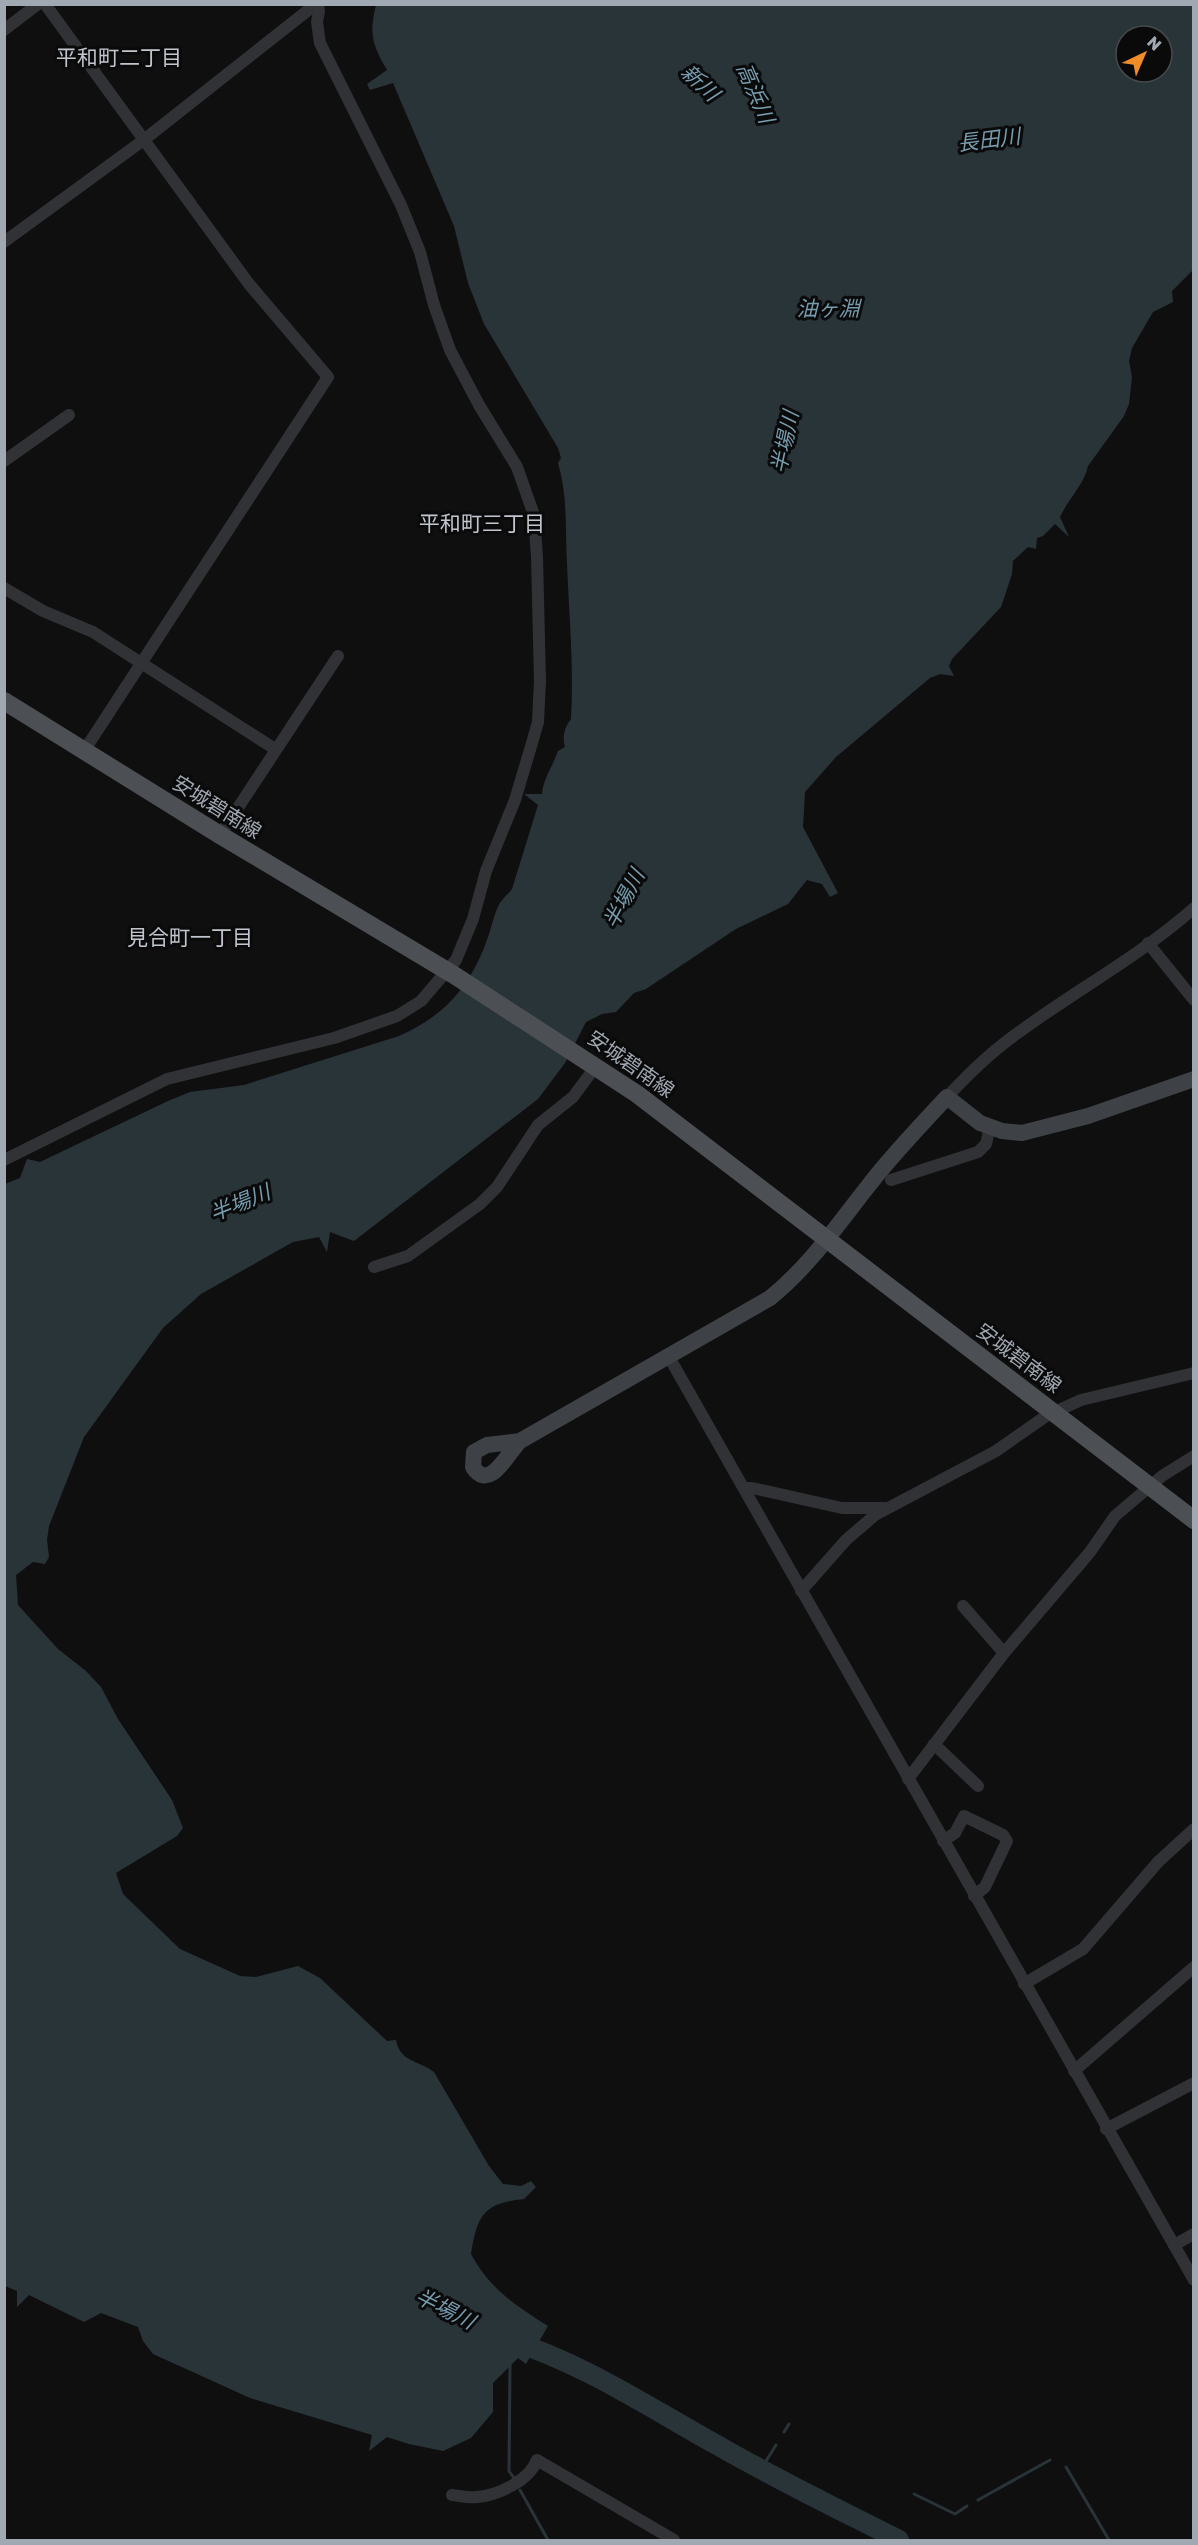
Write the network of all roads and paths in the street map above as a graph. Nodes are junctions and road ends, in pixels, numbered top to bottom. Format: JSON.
{"nodes":[{"id":1,"x":38,"y":4,"type":"edge"},
{"id":2,"x":45,"y":4,"type":"edge"},
{"id":3,"x":317,"y":4,"type":"edge"},
{"id":4,"x":4,"y":30,"type":"edge"},
{"id":5,"x":145,"y":139,"type":"junction"},
{"id":6,"x":4,"y":242,"type":"edge"},
{"id":7,"x":69,"y":415,"type":"dead end"},
{"id":8,"x":4,"y":461,"type":"edge"},
{"id":9,"x":4,"y":588,"type":"edge"},
{"id":10,"x":338,"y":656,"type":"dead end"},
{"id":11,"x":140,"y":664,"type":"junction"},
{"id":12,"x":4,"y":701,"type":"edge"},
{"id":13,"x":275,"y":749,"type":"junction"},
{"id":14,"x":84,"y":751,"type":"junction"},
{"id":15,"x":220,"y":835,"type":"junction"},
{"id":16,"x":1194,"y":909,"type":"edge"},
{"id":17,"x":1148,"y":943,"type":"junction"},
{"id":18,"x":451,"y":973,"type":"junction"},
{"id":19,"x":1194,"y":1000,"type":"edge"},
{"id":20,"x":596,"y":1066,"type":"junction"},
{"id":21,"x":1194,"y":1079,"type":"edge"},
{"id":22,"x":947,"y":1097,"type":"junction"},
{"id":23,"x":990,"y":1127,"type":"junction"},
{"id":24,"x":4,"y":1160,"type":"edge"},
{"id":25,"x":891,"y":1180,"type":"dead end"},
{"id":26,"x":827,"y":1240,"type":"junction"},
{"id":27,"x":374,"y":1267,"type":"dead end"},
{"id":28,"x":669,"y":1357,"type":"junction"},
{"id":29,"x":1194,"y":1373,"type":"edge"},
{"id":30,"x":1054,"y":1413,"type":"junction"},
{"id":31,"x":520,"y":1441,"type":"dead end"},
{"id":32,"x":1194,"y":1456,"type":"edge"},
{"id":33,"x":1151,"y":1487,"type":"junction"},
{"id":34,"x":744,"y":1488,"type":"junction"},
{"id":35,"x":888,"y":1507,"type":"junction"},
{"id":36,"x":1194,"y":1520,"type":"edge"},
{"id":37,"x":801,"y":1591,"type":"junction"},
{"id":38,"x":963,"y":1606,"type":"dead end"},
{"id":39,"x":1004,"y":1653,"type":"junction"},
{"id":40,"x":934,"y":1744,"type":"junction"},
{"id":41,"x":908,"y":1779,"type":"junction"},
{"id":42,"x":978,"y":1786,"type":"dead end"},
{"id":43,"x":1194,"y":1829,"type":"edge"},
{"id":44,"x":943,"y":1841,"type":"junction"},
{"id":45,"x":974,"y":1896,"type":"junction"},
{"id":46,"x":1194,"y":1967,"type":"edge"},
{"id":47,"x":1024,"y":1984,"type":"junction"},
{"id":48,"x":1074,"y":2071,"type":"junction"},
{"id":49,"x":1194,"y":2083,"type":"edge"},
{"id":50,"x":1106,"y":2129,"type":"junction"},
{"id":51,"x":1194,"y":2234,"type":"edge"},
{"id":52,"x":1174,"y":2245,"type":"junction"},
{"id":53,"x":1194,"y":2280,"type":"edge"},
{"id":54,"x":453,"y":2495,"type":"dead end"},
{"id":55,"x":674,"y":2541,"type":"edge"}],
"edges":[{"from":1,"to":4,"type":"street"},
{"from":2,"to":5,"type":"street"},
{"from":3,"to":5,"type":"street"},
{"from":3,"to":18,"type":"street"},
{"from":5,"to":6,"type":"street"},
{"from":5,"to":11,"type":"street"},
{"from":7,"to":8,"type":"street"},
{"from":9,"to":11,"type":"street"},
{"from":10,"to":13,"type":"street"},
{"from":11,"to":13,"type":"street"},
{"from":11,"to":14,"type":"street"},
{"from":12,"to":14,"type":"main road","name":"安城碧南線"},
{"from":13,"to":15,"type":"street"},
{"from":14,"to":15,"type":"main road","name":"安城碧南線"},
{"from":15,"to":18,"type":"main road","name":"安城碧南線"},
{"from":16,"to":17,"type":"street"},
{"from":17,"to":19,"type":"street"},
{"from":17,"to":22,"type":"street"},
{"from":18,"to":20,"type":"main road","name":"安城碧南線"},
{"from":18,"to":24,"type":"street"},
{"from":20,"to":26,"type":"main road","name":"安城碧南線"},
{"from":20,"to":27,"type":"street"},
{"from":21,"to":23,"type":"street"},
{"from":22,"to":23,"type":"street"},
{"from":22,"to":26,"type":"street"},
{"from":23,"to":25,"type":"street"},
{"from":26,"to":28,"type":"street"},
{"from":26,"to":30,"type":"main road","name":"安城碧南線"},
{"from":28,"to":31,"type":"street"},
{"from":28,"to":34,"type":"street"},
{"from":29,"to":30,"type":"street"},
{"from":30,"to":33,"type":"main road","name":"安城碧南線"},
{"from":30,"to":35,"type":"street"},
{"from":32,"to":33,"type":"street"},
{"from":33,"to":36,"type":"main road","name":"安城碧南線"},
{"from":33,"to":39,"type":"street"},
{"from":34,"to":35,"type":"street"},
{"from":34,"to":37,"type":"street"},
{"from":35,"to":37,"type":"street"},
{"from":37,"to":41,"type":"street"},
{"from":38,"to":39,"type":"street"},
{"from":39,"to":40,"type":"street"},
{"from":40,"to":41,"type":"street"},
{"from":40,"to":42,"type":"street"},
{"from":41,"to":44,"type":"street"},
{"from":43,"to":47,"type":"street"},
{"from":44,"to":45,"type":"street"},
{"from":44,"to":45,"type":"street"},
{"from":45,"to":47,"type":"street"},
{"from":46,"to":48,"type":"street"},
{"from":47,"to":48,"type":"street"},
{"from":48,"to":50,"type":"street"},
{"from":49,"to":50,"type":"street"},
{"from":50,"to":52,"type":"street"},
{"from":51,"to":52,"type":"street"},
{"from":52,"to":53,"type":"street"},
{"from":54,"to":55,"type":"street"}]}
